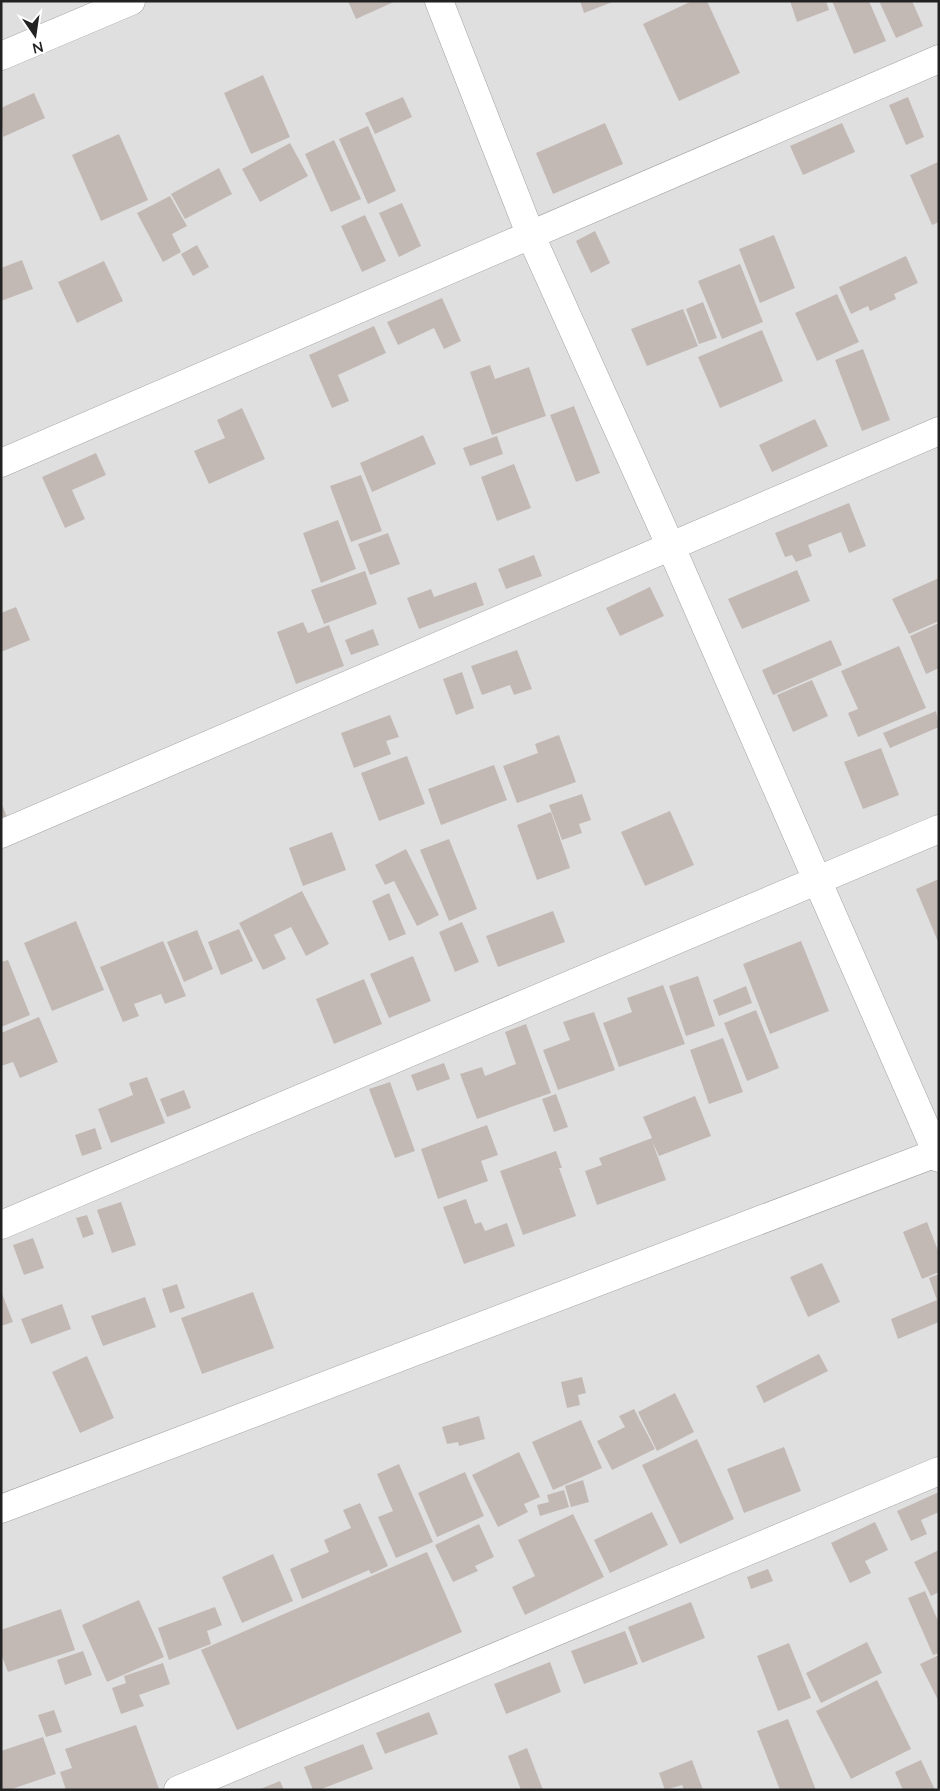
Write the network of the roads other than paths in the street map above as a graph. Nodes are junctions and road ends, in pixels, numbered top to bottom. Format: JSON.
{"nodes":[{"id":1,"x":131,"y":1,"type":"edge"},
{"id":2,"x":439,"y":1,"type":"edge"},
{"id":3,"x":1,"y":56,"type":"edge"},
{"id":4,"x":939,"y":59,"type":"edge"},
{"id":5,"x":532,"y":236,"type":"junction"},
{"id":6,"x":939,"y":431,"type":"edge"},
{"id":7,"x":1,"y":463,"type":"edge"},
{"id":8,"x":671,"y":547,"type":"junction"},
{"id":9,"x":939,"y":829,"type":"edge"},
{"id":10,"x":1,"y":834,"type":"edge"},
{"id":11,"x":818,"y":881,"type":"junction"},
{"id":12,"x":938,"y":1154,"type":"edge"},
{"id":13,"x":1,"y":1225,"type":"edge"},
{"id":14,"x":939,"y":1471,"type":"edge"},
{"id":15,"x":1,"y":1509,"type":"edge"},
{"id":16,"x":178,"y":1790,"type":"edge"}],
"edges":[{"from":1,"to":3,"type":"street"},
{"from":2,"to":5,"type":"street"},
{"from":4,"to":5,"type":"street"},
{"from":5,"to":7,"type":"street"},
{"from":5,"to":8,"type":"street"},
{"from":6,"to":8,"type":"street"},
{"from":8,"to":10,"type":"street"},
{"from":8,"to":11,"type":"street"},
{"from":9,"to":11,"type":"street"},
{"from":11,"to":12,"type":"street"},
{"from":11,"to":13,"type":"street"},
{"from":12,"to":15,"type":"street"},
{"from":14,"to":16,"type":"street"}]}
